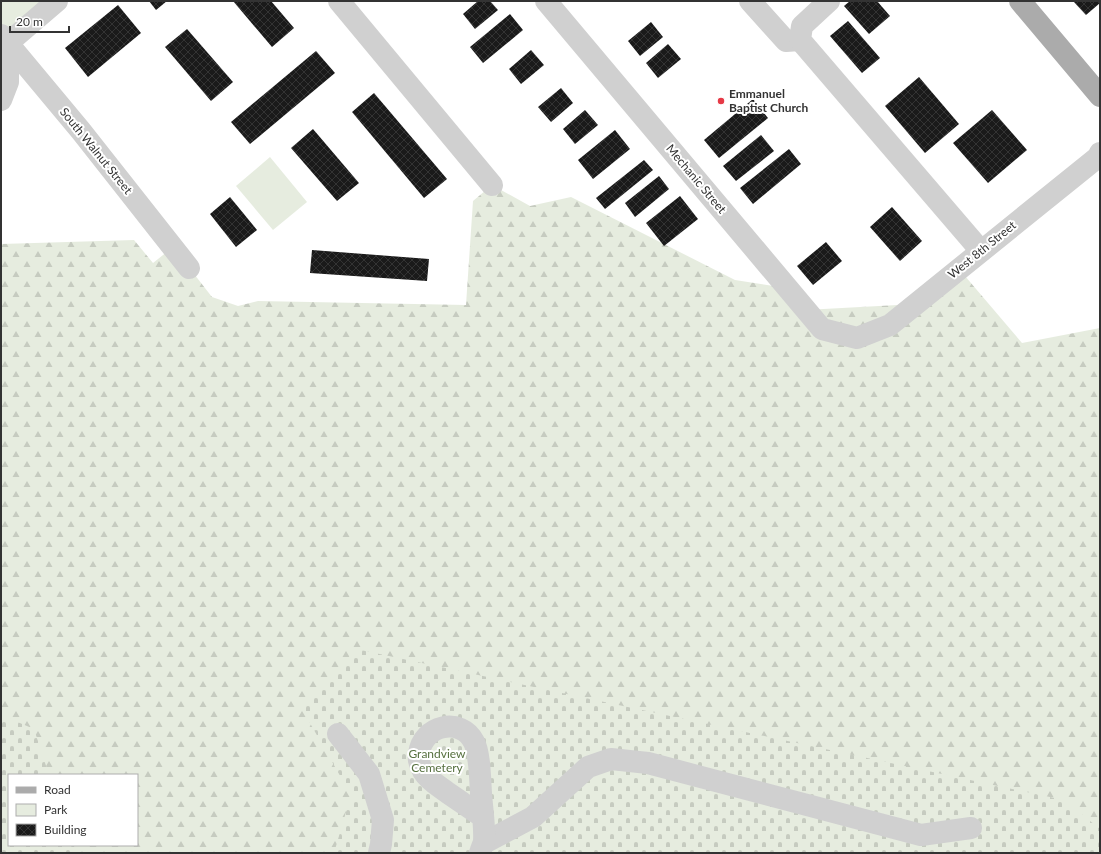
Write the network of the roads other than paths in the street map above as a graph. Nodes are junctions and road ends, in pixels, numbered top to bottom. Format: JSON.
{"nodes":[{"id":1,"x":57,"y":1,"type":"edge"},
{"id":2,"x":339,"y":1,"type":"edge"},
{"id":3,"x":546,"y":1,"type":"edge"},
{"id":4,"x":750,"y":1,"type":"edge"},
{"id":5,"x":829,"y":1,"type":"edge"},
{"id":6,"x":1020,"y":1,"type":"edge"},
{"id":7,"x":4,"y":39,"type":"edge"},
{"id":8,"x":800,"y":40,"type":"junction"},
{"id":9,"x":1100,"y":96,"type":"edge"},
{"id":10,"x":1,"y":100,"type":"edge"},
{"id":11,"x":1100,"y":153,"type":"edge"},
{"id":12,"x":492,"y":185,"type":"dead end"},
{"id":13,"x":981,"y":251,"type":"junction"},
{"id":14,"x":189,"y":268,"type":"dead end"},
{"id":15,"x":858,"y":338,"type":"joint"},
{"id":16,"x":338,"y":734,"type":"dead end"},
{"id":17,"x":483,"y":817,"type":"dead end"},
{"id":18,"x":971,"y":828,"type":"dead end"},
{"id":19,"x":917,"y":844,"type":"edge"},
{"id":20,"x":482,"y":848,"type":"edge"},
{"id":21,"x":379,"y":853,"type":"edge"}],
"edges":[{"from":1,"to":7,"type":"street"},
{"from":2,"to":12,"type":"street"},
{"from":3,"to":15,"type":"street","name":"Mechanic Street"},
{"from":4,"to":8,"type":"street"},
{"from":5,"to":8,"type":"street"},
{"from":6,"to":9,"type":"main road"},
{"from":7,"to":10,"type":"street"},
{"from":7,"to":14,"type":"street","name":"South Walnut Street"},
{"from":8,"to":13,"type":"street"},
{"from":11,"to":13,"type":"street","name":"West 8th Street"},
{"from":13,"to":15,"type":"street","name":"West 8th Street"},
{"from":16,"to":21,"type":"street"},
{"from":17,"to":20,"type":"street"},
{"from":18,"to":19,"type":"street"},
{"from":19,"to":20,"type":"street"}]}
